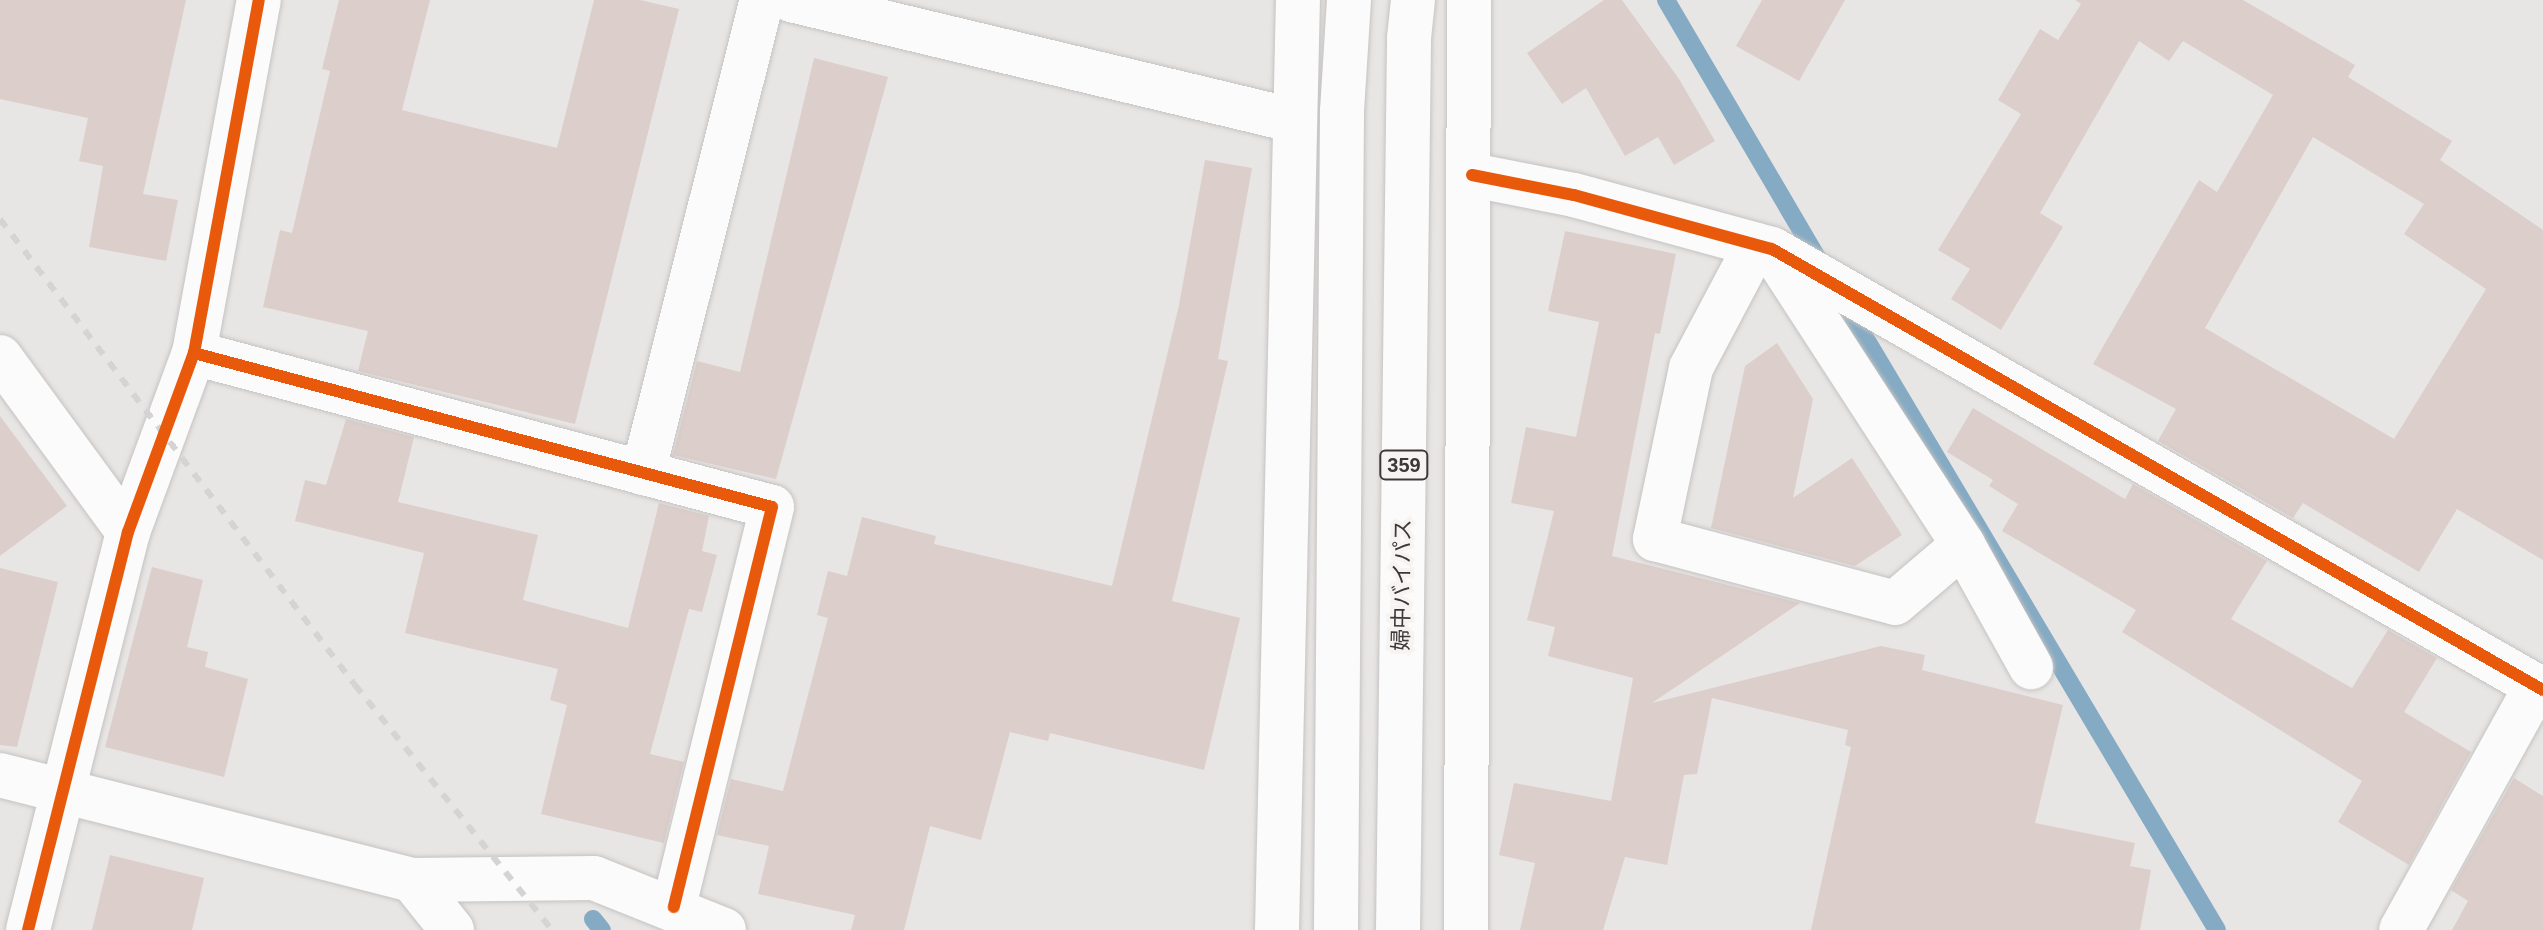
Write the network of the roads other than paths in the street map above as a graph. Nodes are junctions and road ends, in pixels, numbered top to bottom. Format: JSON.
{"nodes":[{"id":1,"x":259,"y":0,"type":"edge"},
{"id":2,"x":762,"y":0,"type":"edge"},
{"id":3,"x":791,"y":0,"type":"edge"},
{"id":4,"x":1298,"y":0,"type":"edge"},
{"id":5,"x":1349,"y":0,"type":"edge"},
{"id":6,"x":1413,"y":0,"type":"edge"},
{"id":7,"x":1469,"y":0,"type":"edge"},
{"id":8,"x":1292,"y":120,"type":"junction"},
{"id":9,"x":1472,"y":175,"type":"junction"},
{"id":10,"x":1764,"y":247,"type":"junction"},
{"id":11,"x":194,"y":353,"type":"junction"},
{"id":12,"x":0,"y":357,"type":"edge"},
{"id":13,"x":643,"y":473,"type":"junction"},
{"id":14,"x":128,"y":532,"type":"junction"},
{"id":15,"x":1963,"y":545,"type":"junction"},
{"id":16,"x":2031,"y":667,"type":"dead end"},
{"id":17,"x":2540,"y":688,"type":"edge"},
{"id":18,"x":0,"y":775,"type":"edge"},
{"id":19,"x":60,"y":790,"type":"junction"},
{"id":20,"x":412,"y":880,"type":"junction"},
{"id":21,"x":674,"y":907,"type":"junction"},
{"id":22,"x":28,"y":930,"type":"edge"},
{"id":23,"x":452,"y":930,"type":"edge"},
{"id":24,"x":724,"y":930,"type":"edge"},
{"id":25,"x":1277,"y":930,"type":"edge"},
{"id":26,"x":1336,"y":930,"type":"edge"},
{"id":27,"x":1398,"y":930,"type":"edge"},
{"id":28,"x":1466,"y":930,"type":"edge"},
{"id":29,"x":2401,"y":930,"type":"edge"}],
"edges":[{"from":1,"to":11,"type":"main road"},
{"from":2,"to":13,"type":"main road"},
{"from":3,"to":8,"type":"main road"},
{"from":4,"to":8,"type":"main road"},
{"from":5,"to":26,"type":"main road"},
{"from":6,"to":27,"type":"main road","name":"婦中バイパス","number":"359"},
{"from":7,"to":9,"type":"main road"},
{"from":8,"to":25,"type":"main road"},
{"from":9,"to":10,"type":"main road"},
{"from":9,"to":28,"type":"main road"},
{"from":10,"to":15,"type":"main road"},
{"from":10,"to":15,"type":"main road"},
{"from":10,"to":17,"type":"main road"},
{"from":11,"to":13,"type":"main road"},
{"from":11,"to":14,"type":"main road"},
{"from":12,"to":14,"type":"main road"},
{"from":13,"to":21,"type":"main road"},
{"from":14,"to":19,"type":"main road"},
{"from":15,"to":16,"type":"main road"},
{"from":17,"to":29,"type":"main road"},
{"from":18,"to":19,"type":"main road"},
{"from":19,"to":20,"type":"main road"},
{"from":19,"to":22,"type":"main road"},
{"from":20,"to":21,"type":"main road"},
{"from":20,"to":23,"type":"main road"},
{"from":21,"to":24,"type":"main road"}]}
